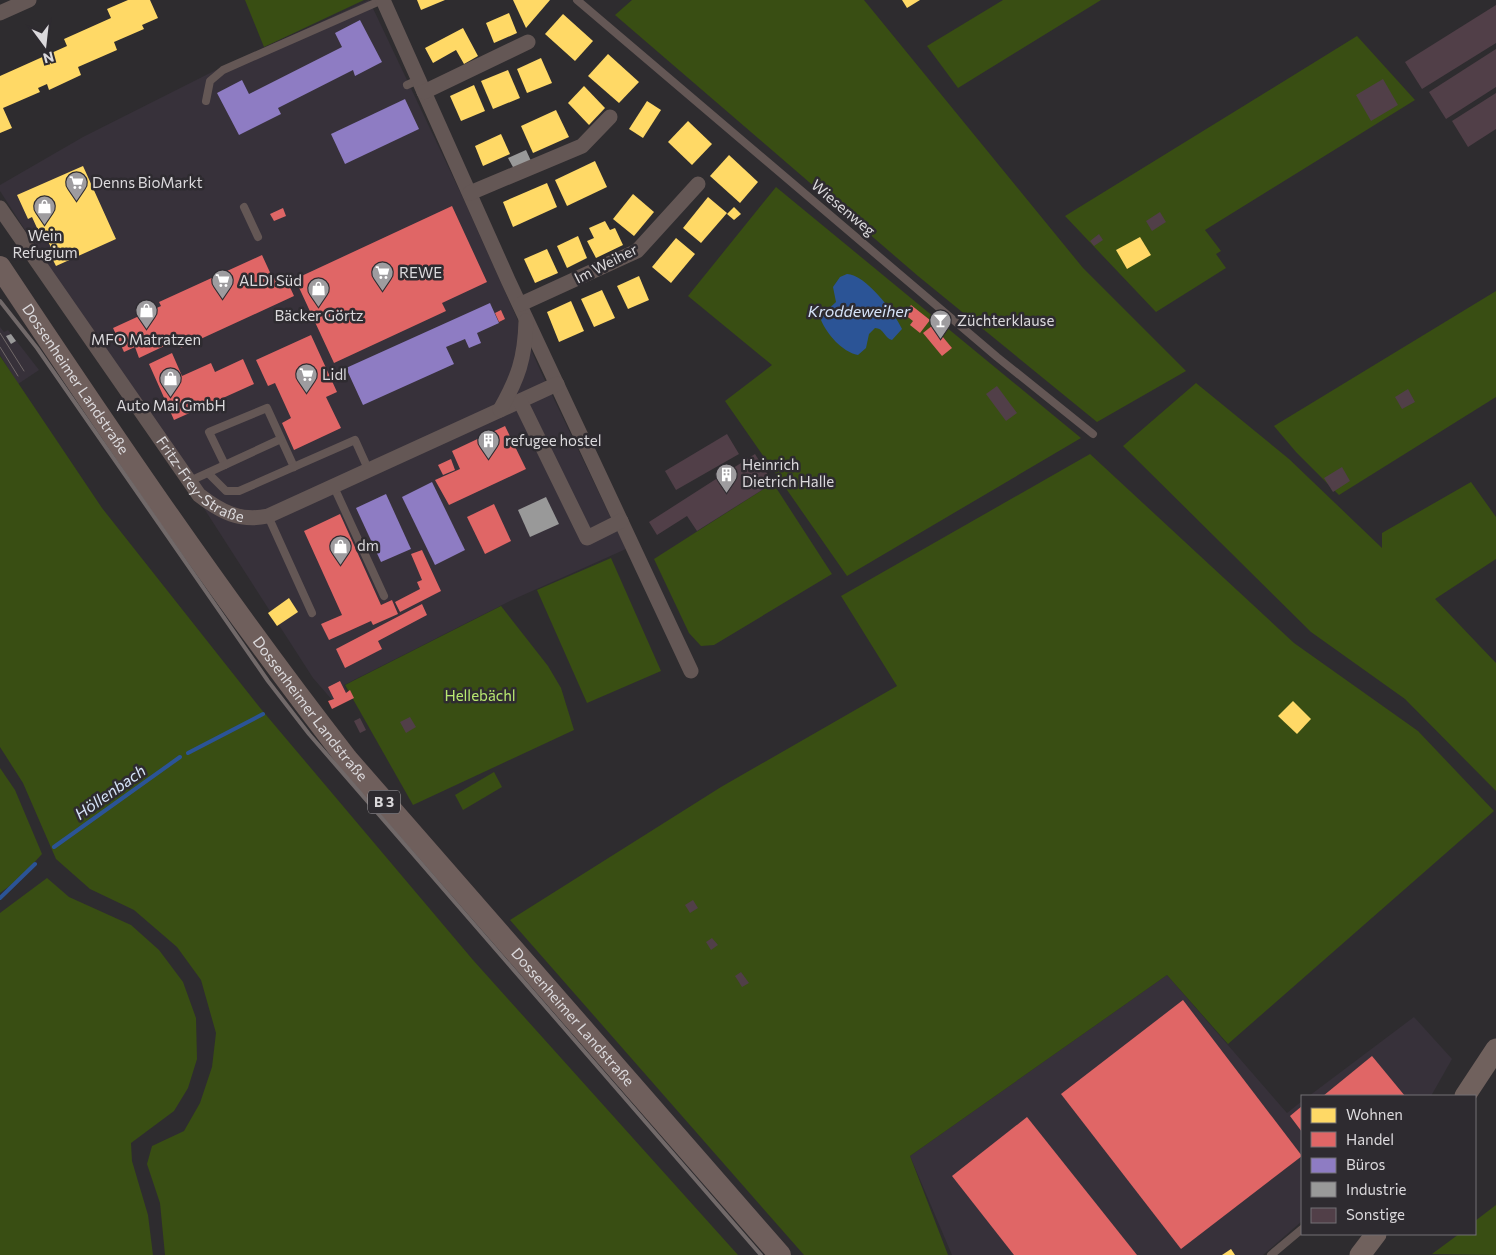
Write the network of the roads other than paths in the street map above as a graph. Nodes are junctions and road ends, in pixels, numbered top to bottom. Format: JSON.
{"nodes":[{"id":1,"x":29,"y":0,"type":"edge"},
{"id":2,"x":382,"y":0,"type":"edge"},
{"id":3,"x":577,"y":0,"type":"edge"},
{"id":4,"x":0,"y":13,"type":"edge"},
{"id":5,"x":528,"y":42,"type":"dead end"},
{"id":6,"x":416,"y":86,"type":"junction"},
{"id":7,"x":206,"y":102,"type":"dead end"},
{"id":8,"x":610,"y":117,"type":"dead end"},
{"id":9,"x":698,"y":184,"type":"dead end"},
{"id":10,"x":470,"y":193,"type":"junction"},
{"id":11,"x":244,"y":207,"type":"dead end"},
{"id":12,"x":0,"y":208,"type":"edge"},
{"id":13,"x":258,"y":237,"type":"dead end"},
{"id":14,"x":0,"y":267,"type":"edge"},
{"id":15,"x":524,"y":310,"type":"junction"},
{"id":16,"x":557,"y":384,"type":"junction"},
{"id":17,"x":520,"y":401,"type":"junction"},
{"id":18,"x":500,"y":410,"type":"junction"},
{"id":19,"x":1093,"y":434,"type":"dead end"},
{"id":20,"x":281,"y":439,"type":"junction"},
{"id":21,"x":224,"y":465,"type":"junction"},
{"id":22,"x":294,"y":467,"type":"junction"},
{"id":23,"x":369,"y":471,"type":"junction"},
{"id":24,"x":208,"y":473,"type":"junction"},
{"id":25,"x":190,"y":481,"type":"junction"},
{"id":26,"x":334,"y":487,"type":"junction"},
{"id":27,"x":268,"y":516,"type":"junction"},
{"id":28,"x":621,"y":521,"type":"junction"},
{"id":29,"x":384,"y":596,"type":"dead end"},
{"id":30,"x":312,"y":613,"type":"dead end"},
{"id":31,"x":692,"y":671,"type":"dead end"},
{"id":32,"x":1496,"y":1049,"type":"edge"},
{"id":33,"x":1466,"y":1095,"type":"edge"},
{"id":34,"x":1301,"y":1230,"type":"edge"},
{"id":35,"x":1375,"y":1235,"type":"edge"},
{"id":36,"x":780,"y":1255,"type":"edge"},
{"id":37,"x":1271,"y":1255,"type":"edge"},
{"id":38,"x":1360,"y":1255,"type":"edge"}],
"edges":[{"from":1,"to":4,"type":"street"},
{"from":2,"to":6,"type":"street"},
{"from":2,"to":7,"type":"lane"},
{"from":3,"to":19,"type":"lane","name":"Wiesenweg"},
{"from":5,"to":6,"type":"street"},
{"from":6,"to":10,"type":"street"},
{"from":8,"to":10,"type":"street"},
{"from":9,"to":15,"type":"street","name":"Im Weiher"},
{"from":10,"to":15,"type":"street"},
{"from":11,"to":13,"type":"lane"},
{"from":12,"to":25,"type":"street","name":"Fritz-Frey-Straße"},
{"from":14,"to":36,"type":"main road","name":"Dossenheimer Landstraße","number":"B 3"},
{"from":15,"to":16,"type":"street"},
{"from":15,"to":18,"type":"street"},
{"from":16,"to":17,"type":"street","name":"Fritz-Frey-Straße"},
{"from":16,"to":28,"type":"street"},
{"from":17,"to":18,"type":"street","name":"Fritz-Frey-Straße"},
{"from":17,"to":28,"type":"street"},
{"from":18,"to":23,"type":"street","name":"Fritz-Frey-Straße"},
{"from":20,"to":21,"type":"lane"},
{"from":20,"to":21,"type":"lane"},
{"from":20,"to":22,"type":"lane"},
{"from":21,"to":24,"type":"lane"},
{"from":22,"to":23,"type":"lane"},
{"from":22,"to":24,"type":"lane"},
{"from":23,"to":26,"type":"street","name":"Fritz-Frey-Straße"},
{"from":24,"to":25,"type":"lane"},
{"from":25,"to":27,"type":"street","name":"Fritz-Frey-Straße"},
{"from":26,"to":27,"type":"street","name":"Fritz-Frey-Straße"},
{"from":26,"to":29,"type":"lane"},
{"from":27,"to":30,"type":"lane"},
{"from":28,"to":31,"type":"street"},
{"from":32,"to":33,"type":"main road"},
{"from":34,"to":37,"type":"lane"},
{"from":35,"to":38,"type":"main road"}]}
